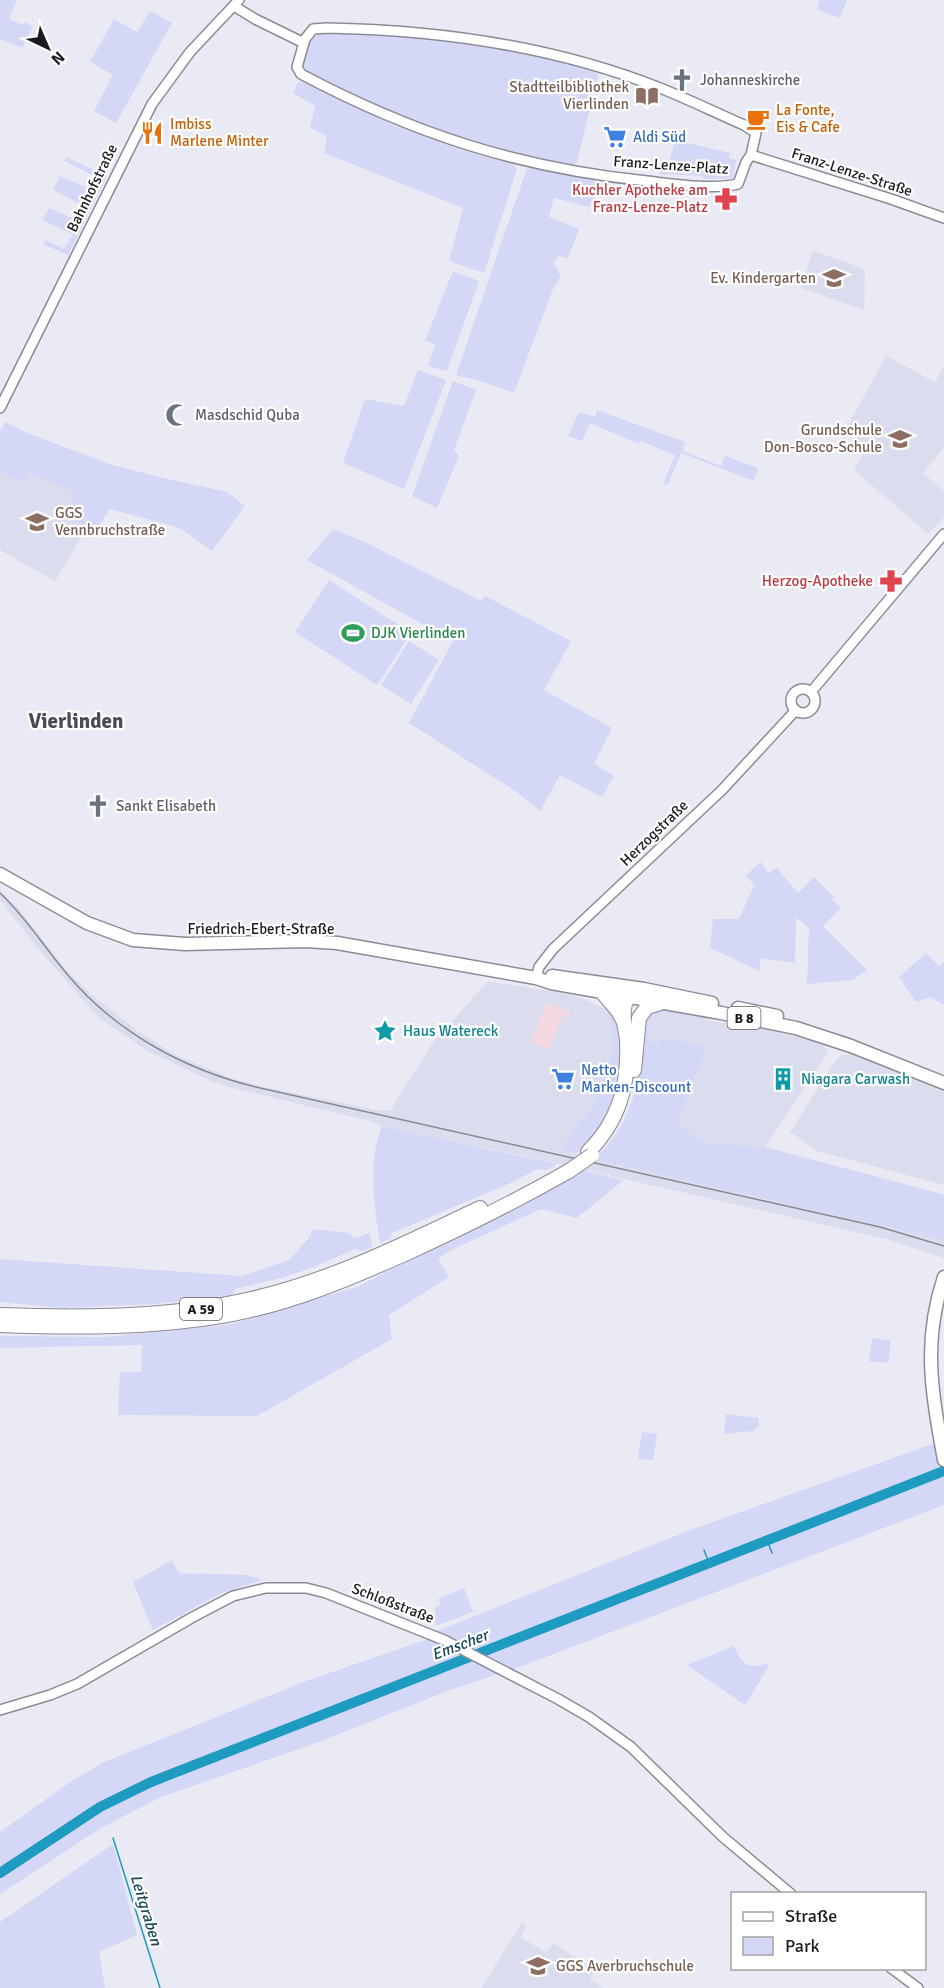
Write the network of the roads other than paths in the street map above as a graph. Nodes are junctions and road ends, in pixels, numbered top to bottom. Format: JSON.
{"nodes":[{"id":1,"x":236,"y":3,"type":"edge"},
{"id":2,"x":304,"y":43,"type":"junction"},
{"id":3,"x":751,"y":155,"type":"junction"},
{"id":4,"x":944,"y":218,"type":"edge"},
{"id":5,"x":0,"y":408,"type":"edge"},
{"id":6,"x":944,"y":534,"type":"edge"},
{"id":7,"x":811,"y":692,"type":"junction"},
{"id":8,"x":796,"y":710,"type":"junction"},
{"id":9,"x":0,"y":874,"type":"edge"},
{"id":10,"x":536,"y":978,"type":"junction"},
{"id":11,"x":602,"y":992,"type":"junction"},
{"id":12,"x":635,"y":994,"type":"junction"},
{"id":13,"x":660,"y":1003,"type":"junction"},
{"id":14,"x":624,"y":1022,"type":"junction"},
{"id":15,"x":835,"y":1037,"type":"junction"},
{"id":16,"x":944,"y":1076,"type":"edge"},
{"id":17,"x":944,"y":1083,"type":"edge"},
{"id":18,"x":622,"y":1116,"type":"junction"},
{"id":19,"x":590,"y":1154,"type":"junction"},
{"id":20,"x":369,"y":1264,"type":"junction"},
{"id":21,"x":944,"y":1277,"type":"edge"},
{"id":22,"x":0,"y":1315,"type":"edge"},
{"id":23,"x":0,"y":1325,"type":"edge"},
{"id":24,"x":943,"y":1456,"type":"edge"},
{"id":25,"x":0,"y":1710,"type":"edge"},
{"id":26,"x":790,"y":1892,"type":"edge"},
{"id":27,"x":894,"y":1970,"type":"edge"},
{"id":28,"x":918,"y":1988,"type":"edge"}],
"edges":[{"from":1,"to":2,"type":"street"},
{"from":1,"to":5,"type":"street","name":"Bahnhofstraße"},
{"from":2,"to":3,"type":"street","name":"Franz-Lenze-Platz"},
{"from":2,"to":3,"type":"street","name":"Franz-Lenze-Platz"},
{"from":3,"to":4,"type":"street","name":"Franz-Lenze-Straße"},
{"from":6,"to":7,"type":"street"},
{"from":7,"to":8,"type":"street"},
{"from":7,"to":8,"type":"street"},
{"from":8,"to":10,"type":"street","name":"Herzogstraße"},
{"from":9,"to":10,"type":"main road","name":"Friedrich-Ebert-Straße"},
{"from":10,"to":11,"type":"main road","name":"Friedrich-Ebert-Straße"},
{"from":10,"to":12,"type":"main road","name":"Friedrich-Ebert-Straße"},
{"from":11,"to":12,"type":"main road","name":"Friedrich-Ebert-Straße"},
{"from":11,"to":14,"type":"highway"},
{"from":12,"to":13,"type":"main road","name":"Friedrich-Ebert-Straße","number":"B 8"},
{"from":12,"to":14,"type":"highway"},
{"from":12,"to":15,"type":"main road","name":"Friedrich-Ebert-Straße","number":"B 8"},
{"from":12,"to":18,"type":"highway"},
{"from":13,"to":15,"type":"main road","name":"Friedrich-Ebert-Straße","number":"B 8"},
{"from":13,"to":18,"type":"highway"},
{"from":14,"to":19,"type":"highway","number":"A 59"},
{"from":15,"to":16,"type":"main road","number":"B 8"},
{"from":15,"to":17,"type":"main road","number":"B 8"},
{"from":18,"to":19,"type":"highway","number":"A 59"},
{"from":19,"to":20,"type":"highway","number":"A 59"},
{"from":20,"to":22,"type":"highway","number":"A 59"},
{"from":20,"to":23,"type":"highway","number":"A 59"},
{"from":21,"to":24,"type":"main road"},
{"from":25,"to":26,"type":"street","name":"Schloßstraße"},
{"from":27,"to":28,"type":"street"}]}
